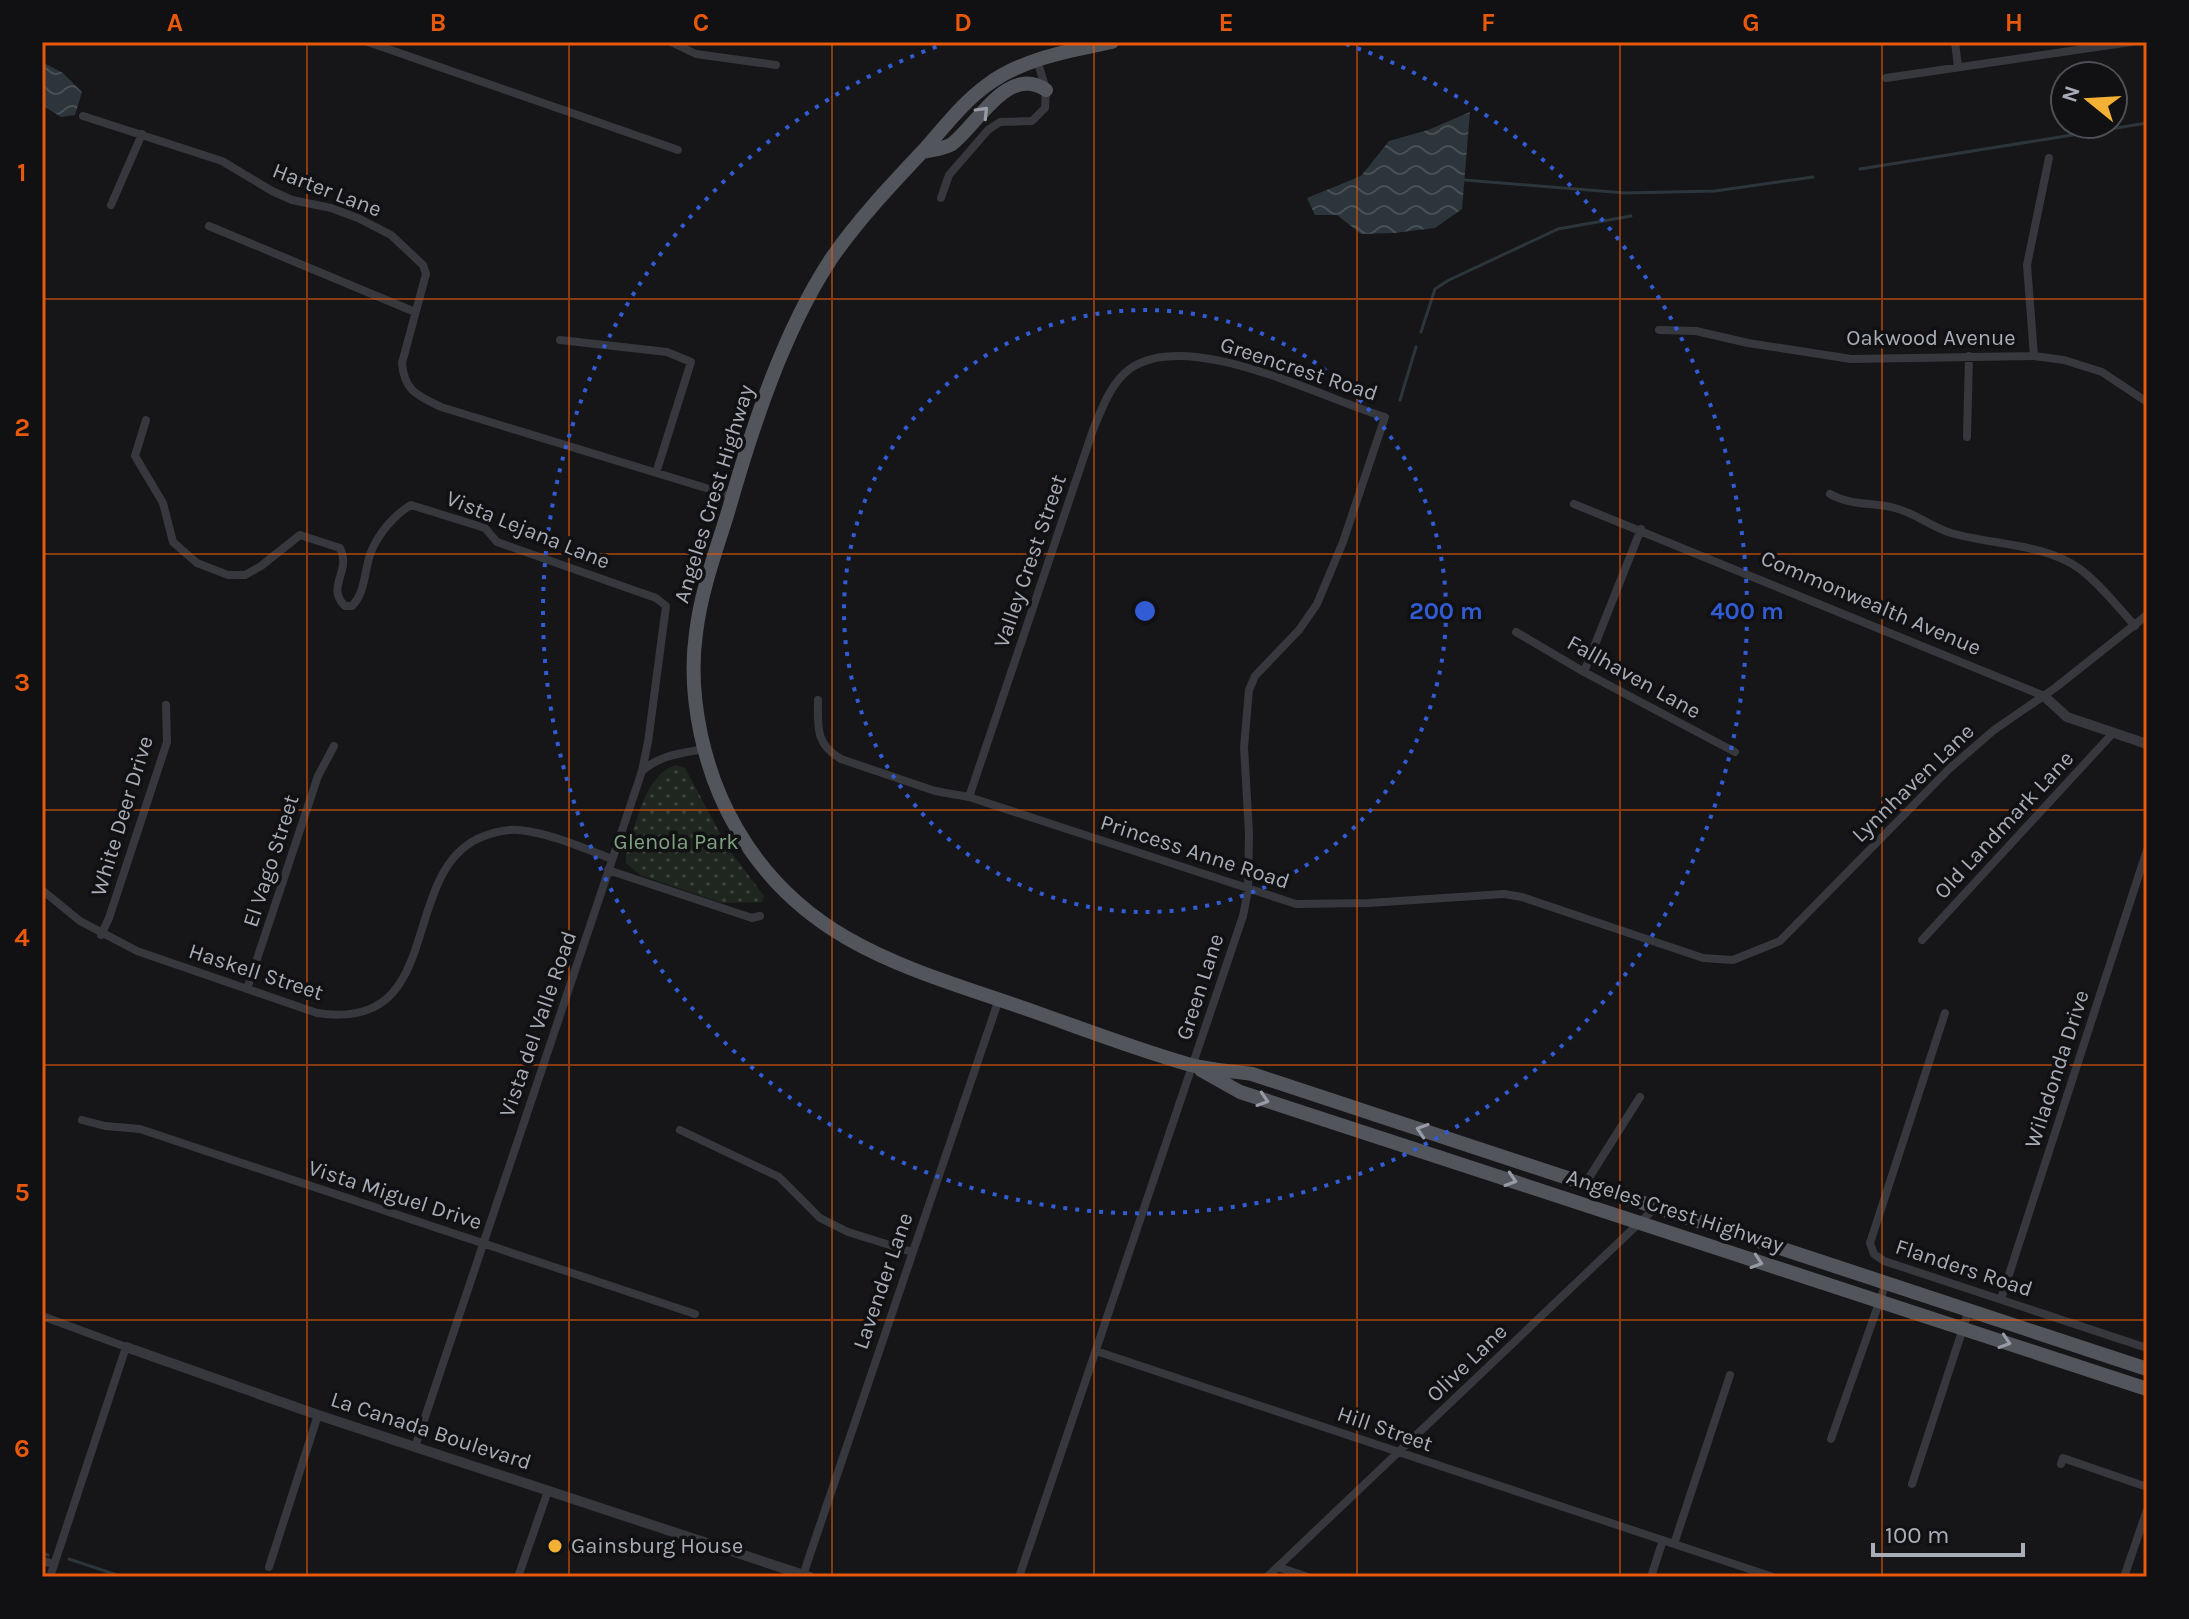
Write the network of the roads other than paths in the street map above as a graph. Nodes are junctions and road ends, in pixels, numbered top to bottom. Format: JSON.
{"nodes":[{"id":1,"x":368,"y":42,"type":"edge"},
{"id":2,"x":671,"y":42,"type":"edge"},
{"id":3,"x":1112,"y":42,"type":"edge"},
{"id":4,"x":1955,"y":42,"type":"edge"},
{"id":5,"x":2131,"y":42,"type":"edge"},
{"id":6,"x":1037,"y":60,"type":"junction"},
{"id":7,"x":776,"y":65,"type":"dead end"},
{"id":8,"x":1958,"y":67,"type":"junction"},
{"id":9,"x":1886,"y":78,"type":"dead end"},
{"id":10,"x":1046,"y":90,"type":"junction"},
{"id":11,"x":83,"y":116,"type":"dead end"},
{"id":12,"x":142,"y":134,"type":"junction"},
{"id":13,"x":678,"y":150,"type":"dead end"},
{"id":14,"x":921,"y":152,"type":"junction"},
{"id":15,"x":2049,"y":158,"type":"dead end"},
{"id":16,"x":941,"y":198,"type":"dead end"},
{"id":17,"x":111,"y":205,"type":"dead end"},
{"id":18,"x":209,"y":226,"type":"dead end"},
{"id":19,"x":415,"y":312,"type":"junction"},
{"id":20,"x":1659,"y":330,"type":"dead end"},
{"id":21,"x":560,"y":340,"type":"dead end"},
{"id":22,"x":1154,"y":356,"type":"joint"},
{"id":23,"x":1969,"y":356,"type":"junction"},
{"id":24,"x":2034,"y":356,"type":"junction"},
{"id":25,"x":2147,"y":402,"type":"edge"},
{"id":26,"x":1385,"y":417,"type":"joint"},
{"id":27,"x":146,"y":420,"type":"dead end"},
{"id":28,"x":1967,"y":437,"type":"dead end"},
{"id":29,"x":656,"y":473,"type":"junction"},
{"id":30,"x":1830,"y":494,"type":"dead end"},
{"id":31,"x":732,"y":496,"type":"junction"},
{"id":32,"x":1574,"y":504,"type":"dead end"},
{"id":33,"x":1641,"y":529,"type":"junction"},
{"id":34,"x":666,"y":606,"type":"joint"},
{"id":35,"x":2147,"y":615,"type":"edge"},
{"id":36,"x":2135,"y":626,"type":"junction"},
{"id":37,"x":1516,"y":632,"type":"dead end"},
{"id":38,"x":1584,"y":672,"type":"junction"},
{"id":39,"x":2044,"y":696,"type":"junction"},
{"id":40,"x":818,"y":700,"type":"dead end"},
{"id":41,"x":166,"y":705,"type":"dead end"},
{"id":42,"x":2113,"y":733,"type":"junction"},
{"id":43,"x":2147,"y":744,"type":"edge"},
{"id":44,"x":334,"y":746,"type":"dead end"},
{"id":45,"x":705,"y":749,"type":"junction"},
{"id":46,"x":1735,"y":752,"type":"dead end"},
{"id":47,"x":642,"y":771,"type":"junction"},
{"id":48,"x":969,"y":797,"type":"junction"},
{"id":49,"x":2147,"y":850,"type":"edge"},
{"id":50,"x":612,"y":859,"type":"junction"},
{"id":51,"x":608,"y":870,"type":"junction"},
{"id":52,"x":42,"y":890,"type":"edge"},
{"id":53,"x":1248,"y":890,"type":"junction"},
{"id":54,"x":760,"y":916,"type":"dead end"},
{"id":55,"x":101,"y":935,"type":"junction"},
{"id":56,"x":1922,"y":940,"type":"dead end"},
{"id":57,"x":1703,"y":958,"type":"joint"},
{"id":58,"x":247,"y":989,"type":"junction"},
{"id":59,"x":999,"y":999,"type":"junction"},
{"id":60,"x":1945,"y":1013,"type":"dead end"},
{"id":61,"x":1194,"y":1065,"type":"junction"},
{"id":62,"x":1640,"y":1097,"type":"dead end"},
{"id":63,"x":82,"y":1120,"type":"dead end"},
{"id":64,"x":680,"y":1130,"type":"dead end"},
{"id":65,"x":1585,"y":1184,"type":"junction"},
{"id":66,"x":1656,"y":1207,"type":"junction"},
{"id":67,"x":1640,"y":1222,"type":"junction"},
{"id":68,"x":483,"y":1242,"type":"junction"},
{"id":69,"x":912,"y":1252,"type":"junction"},
{"id":70,"x":1886,"y":1283,"type":"junction"},
{"id":71,"x":2001,"y":1299,"type":"junction"},
{"id":72,"x":1881,"y":1302,"type":"junction"},
{"id":73,"x":1969,"y":1310,"type":"junction"},
{"id":74,"x":695,"y":1314,"type":"dead end"},
{"id":75,"x":42,"y":1316,"type":"edge"},
{"id":76,"x":1963,"y":1329,"type":"junction"},
{"id":77,"x":2146,"y":1344,"type":"edge"},
{"id":78,"x":126,"y":1347,"type":"junction"},
{"id":79,"x":1096,"y":1351,"type":"junction"},
{"id":80,"x":2147,"y":1369,"type":"edge"},
{"id":81,"x":1730,"y":1375,"type":"dead end"},
{"id":82,"x":2147,"y":1389,"type":"edge"},
{"id":83,"x":318,"y":1415,"type":"junction"},
{"id":84,"x":1831,"y":1439,"type":"dead end"},
{"id":85,"x":415,"y":1447,"type":"junction"},
{"id":86,"x":1398,"y":1453,"type":"junction"},
{"id":87,"x":2061,"y":1464,"type":"dead end"},
{"id":88,"x":1912,"y":1484,"type":"dead end"},
{"id":89,"x":2147,"y":1487,"type":"edge"},
{"id":90,"x":548,"y":1491,"type":"junction"},
{"id":91,"x":2147,"y":1510,"type":"edge"},
{"id":92,"x":1663,"y":1540,"type":"junction"},
{"id":93,"x":1674,"y":1544,"type":"junction"},
{"id":94,"x":42,"y":1561,"type":"edge"},
{"id":95,"x":54,"y":1564,"type":"junction"},
{"id":96,"x":269,"y":1567,"type":"dead end"},
{"id":97,"x":1278,"y":1567,"type":"junction"},
{"id":98,"x":1747,"y":1573,"type":"edge"},
{"id":99,"x":806,"y":1576,"type":"edge"},
{"id":100,"x":50,"y":1577,"type":"edge"},
{"id":101,"x":518,"y":1577,"type":"edge"},
{"id":102,"x":1019,"y":1577,"type":"edge"},
{"id":103,"x":1267,"y":1577,"type":"edge"},
{"id":104,"x":1308,"y":1577,"type":"edge"},
{"id":105,"x":1651,"y":1577,"type":"edge"},
{"id":106,"x":1773,"y":1577,"type":"edge"},
{"id":107,"x":2124,"y":1577,"type":"edge"}],
"edges":[{"from":1,"to":13,"type":"street"},
{"from":2,"to":7,"type":"street"},
{"from":3,"to":6,"type":"main road","name":"Angeles Crest Highway"},
{"from":4,"to":8,"type":"street"},
{"from":5,"to":8,"type":"street"},
{"from":6,"to":10,"type":"street"},
{"from":6,"to":14,"type":"main road","name":"Angeles Crest Highway"},
{"from":8,"to":9,"type":"street"},
{"from":14,"to":10,"type":"main road","one_way":true},
{"from":10,"to":16,"type":"street"},
{"from":11,"to":12,"type":"street","name":"Harter Lane"},
{"from":12,"to":17,"type":"street"},
{"from":12,"to":19,"type":"street","name":"Harter Lane"},
{"from":14,"to":31,"type":"main road","name":"Angeles Crest Highway"},
{"from":15,"to":24,"type":"street"},
{"from":18,"to":19,"type":"street"},
{"from":19,"to":29,"type":"street","name":"Harter Lane"},
{"from":20,"to":23,"type":"street","name":"Oakwood Avenue"},
{"from":21,"to":29,"type":"street"},
{"from":22,"to":26,"type":"street","name":"Greencrest Road"},
{"from":22,"to":48,"type":"street","name":"Valley Crest Street"},
{"from":23,"to":24,"type":"street","name":"Oakwood Avenue"},
{"from":23,"to":28,"type":"street"},
{"from":24,"to":25,"type":"street","name":"Oakwood Avenue"},
{"from":26,"to":53,"type":"street","name":"Green Lane"},
{"from":27,"to":34,"type":"street","name":"Vista Lejana Lane"},
{"from":29,"to":31,"type":"street","name":"Harter Lane"},
{"from":30,"to":36,"type":"street"},
{"from":31,"to":45,"type":"main road","name":"Angeles Crest Highway"},
{"from":32,"to":33,"type":"street","name":"Commonwealth Avenue"},
{"from":33,"to":38,"type":"street"},
{"from":33,"to":39,"type":"street","name":"Commonwealth Avenue"},
{"from":34,"to":47,"type":"street","name":"Vista del Valle Road"},
{"from":35,"to":36,"type":"street","name":"Lynnhaven Lane"},
{"from":36,"to":39,"type":"street","name":"Lynnhaven Lane"},
{"from":37,"to":38,"type":"street","name":"Fallhaven Lane"},
{"from":38,"to":46,"type":"street","name":"Fallhaven Lane"},
{"from":39,"to":42,"type":"street","name":"Commonwealth Avenue"},
{"from":39,"to":57,"type":"street","name":"Lynnhaven Lane"},
{"from":40,"to":48,"type":"street","name":"Princess Anne Road"},
{"from":41,"to":55,"type":"street","name":"White Deer Drive"},
{"from":42,"to":43,"type":"street","name":"Commonwealth Avenue"},
{"from":42,"to":56,"type":"street","name":"Old Landmark Lane"},
{"from":44,"to":58,"type":"street","name":"El Vago Street"},
{"from":45,"to":47,"type":"street"},
{"from":45,"to":59,"type":"main road","name":"Angeles Crest Highway"},
{"from":47,"to":50,"type":"street","name":"Vista del Valle Road"},
{"from":48,"to":53,"type":"street","name":"Princess Anne Road"},
{"from":49,"to":71,"type":"street","name":"Wiladonda Drive"},
{"from":50,"to":51,"type":"street","name":"Vista del Valle Road"},
{"from":50,"to":58,"type":"street","name":"Haskell Street"},
{"from":51,"to":54,"type":"street"},
{"from":51,"to":68,"type":"street","name":"Vista del Valle Road"},
{"from":52,"to":55,"type":"street","name":"Haskell Street"},
{"from":53,"to":57,"type":"street","name":"Princess Anne Road"},
{"from":53,"to":61,"type":"street","name":"Green Lane"},
{"from":55,"to":58,"type":"street","name":"Haskell Street"},
{"from":59,"to":61,"type":"main road","name":"Angeles Crest Highway"},
{"from":59,"to":69,"type":"street","name":"Lavender Lane"},
{"from":60,"to":71,"type":"street","name":"Flanders Road"},
{"from":65,"to":61,"type":"main road","name":"Angeles Crest Highway","one_way":true},
{"from":61,"to":67,"type":"main road","name":"Angeles Crest Highway","one_way":true},
{"from":61,"to":79,"type":"street","name":"Green Lane"},
{"from":62,"to":65,"type":"street"},
{"from":63,"to":68,"type":"street","name":"Vista Miguel Drive"},
{"from":64,"to":69,"type":"street"},
{"from":65,"to":66,"type":"main road","name":"Angeles Crest Highway"},
{"from":66,"to":67,"type":"street","name":"Olive Lane"},
{"from":66,"to":70,"type":"main road","name":"Angeles Crest Highway"},
{"from":67,"to":72,"type":"main road","name":"Angeles Crest Highway","one_way":true},
{"from":67,"to":86,"type":"street","name":"Olive Lane"},
{"from":68,"to":74,"type":"street","name":"Vista Miguel Drive"},
{"from":68,"to":85,"type":"street","name":"Vista del Valle Road"},
{"from":69,"to":99,"type":"street","name":"Lavender Lane"},
{"from":70,"to":72,"type":"street"},
{"from":70,"to":73,"type":"main road","name":"Angeles Crest Highway"},
{"from":71,"to":77,"type":"street","name":"Flanders Road"},
{"from":72,"to":76,"type":"main road","name":"Angeles Crest Highway"},
{"from":72,"to":84,"type":"street"},
{"from":73,"to":76,"type":"street"},
{"from":73,"to":80,"type":"main road","name":"Angeles Crest Highway"},
{"from":75,"to":78,"type":"street","name":"La Canada Boulevard"},
{"from":76,"to":82,"type":"main road","name":"Angeles Crest Highway","one_way":true},
{"from":76,"to":88,"type":"street"},
{"from":78,"to":83,"type":"street","name":"La Canada Boulevard"},
{"from":78,"to":95,"type":"street"},
{"from":79,"to":86,"type":"street","name":"Hill Street"},
{"from":79,"to":102,"type":"street","name":"Green Lane"},
{"from":81,"to":93,"type":"street"},
{"from":83,"to":85,"type":"street","name":"La Canada Boulevard"},
{"from":83,"to":96,"type":"street"},
{"from":85,"to":90,"type":"street","name":"La Canada Boulevard"},
{"from":86,"to":92,"type":"street","name":"Hill Street"},
{"from":86,"to":97,"type":"street","name":"Olive Lane"},
{"from":87,"to":89,"type":"street"},
{"from":90,"to":99,"type":"street","name":"La Canada Boulevard"},
{"from":90,"to":101,"type":"street"},
{"from":91,"to":107,"type":"street"},
{"from":92,"to":93,"type":"street","name":"Hill Street"},
{"from":92,"to":105,"type":"street"},
{"from":93,"to":98,"type":"street","name":"Hill Street"},
{"from":94,"to":95,"type":"street"},
{"from":95,"to":100,"type":"street"},
{"from":97,"to":103,"type":"street","name":"Olive Lane"},
{"from":97,"to":104,"type":"street"},
{"from":98,"to":106,"type":"street","name":"Hill Street"}]}
